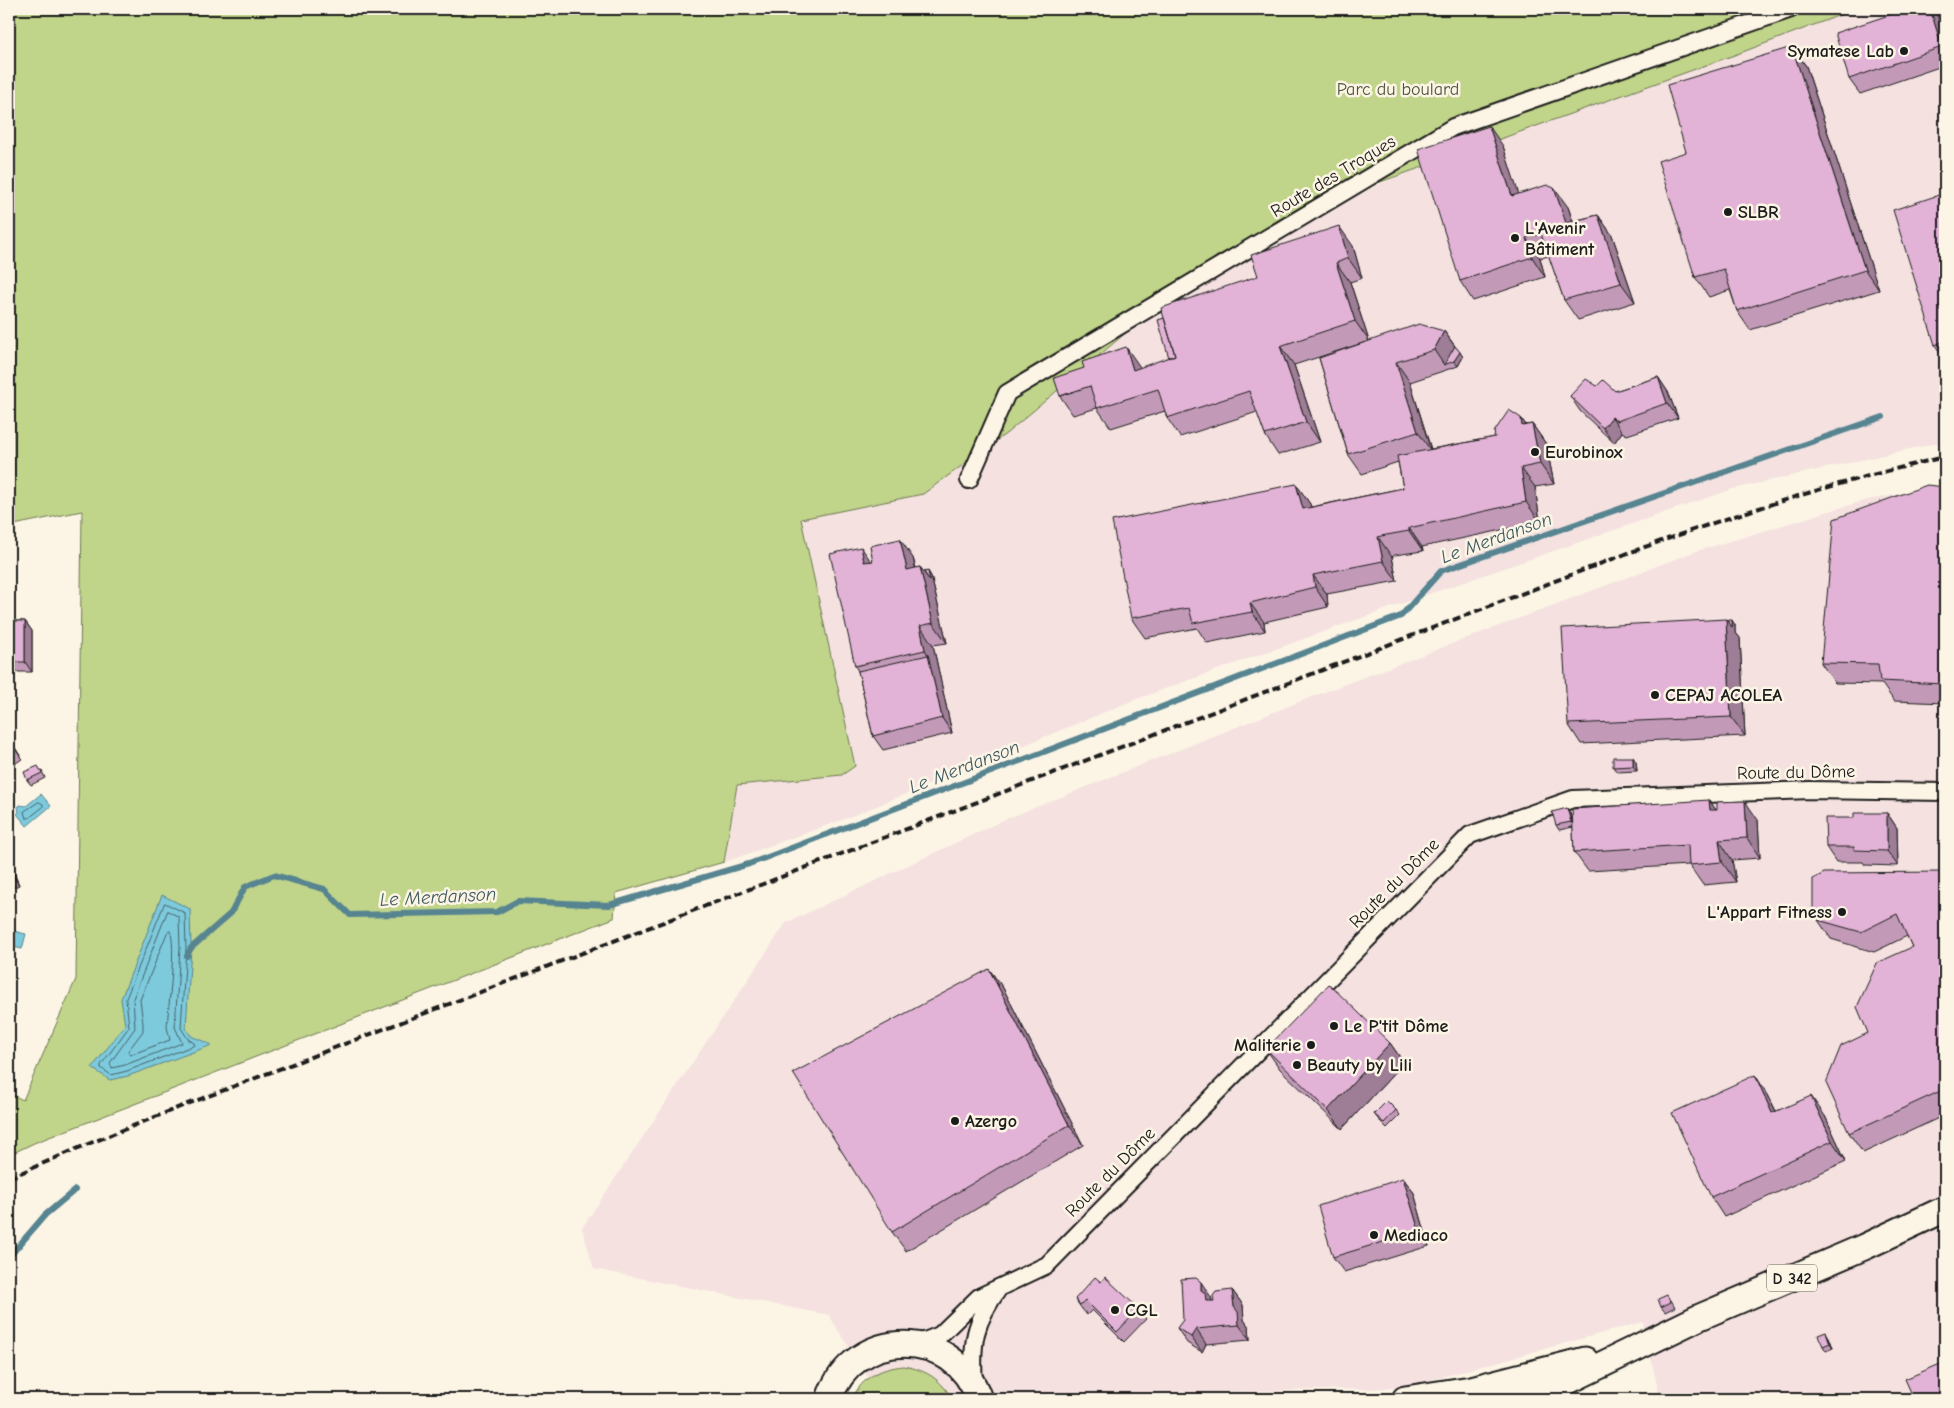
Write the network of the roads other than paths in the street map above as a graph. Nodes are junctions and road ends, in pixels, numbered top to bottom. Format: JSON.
{"nodes":[{"id":1,"x":1791,"y":9,"type":"edge"},
{"id":2,"x":969,"y":480,"type":"dead end"},
{"id":3,"x":1945,"y":792,"type":"edge"},
{"id":4,"x":1945,"y":1209,"type":"edge"},
{"id":5,"x":999,"y":1288,"type":"junction"},
{"id":6,"x":917,"y":1344,"type":"junction"},
{"id":7,"x":1638,"y":1346,"type":"junction"},
{"id":8,"x":977,"y":1393,"type":"edge"},
{"id":9,"x":827,"y":1398,"type":"edge"},
{"id":10,"x":1405,"y":1399,"type":"edge"},
{"id":11,"x":1515,"y":1399,"type":"edge"}],
"edges":[{"from":1,"to":2,"type":"street","name":"Route des Troques"},
{"from":3,"to":5,"type":"street","name":"Route du Dôme"},
{"from":4,"to":7,"type":"main road","number":"D 342"},
{"from":5,"to":6,"type":"street","name":"Route du Dôme"},
{"from":5,"to":8,"type":"street"},
{"from":6,"to":8,"type":"main road"},
{"from":6,"to":9,"type":"main road"},
{"from":7,"to":10,"type":"main road","number":"D 342"},
{"from":7,"to":11,"type":"main road","number":"D 342"}]}
